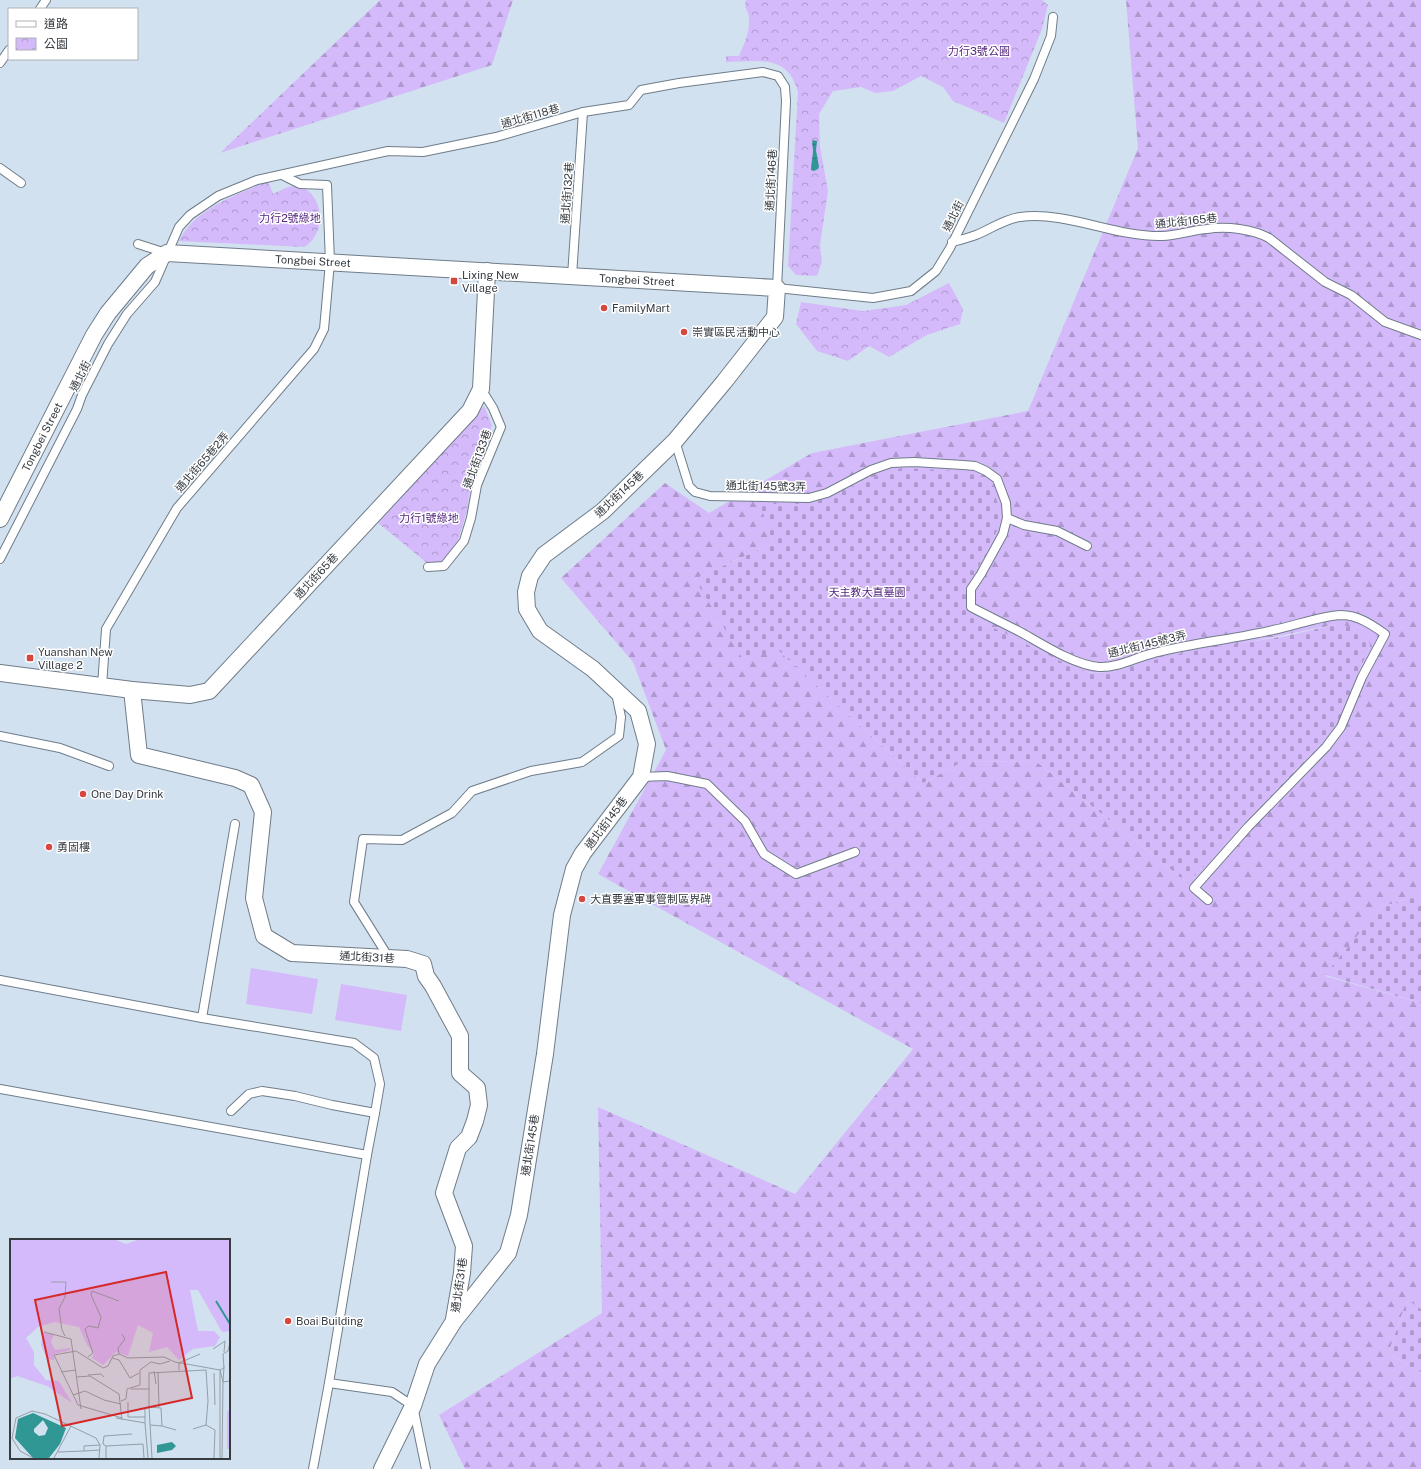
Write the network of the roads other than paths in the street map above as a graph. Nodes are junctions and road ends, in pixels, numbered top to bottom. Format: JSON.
{"nodes":[{"id":1,"x":1053,"y":17,"type":"dead end"},
{"id":2,"x":8,"y":51,"type":"edge"},
{"id":3,"x":0,"y":63,"type":"edge"},
{"id":4,"x":778,"y":76,"type":"joint"},
{"id":5,"x":583,"y":112,"type":"junction"},
{"id":6,"x":0,"y":168,"type":"edge"},
{"id":7,"x":282,"y":175,"type":"junction"},
{"id":8,"x":21,"y":183,"type":"dead end"},
{"id":9,"x":952,"y":242,"type":"junction"},
{"id":10,"x":138,"y":244,"type":"dead end"},
{"id":11,"x":167,"y":253,"type":"junction"},
{"id":12,"x":330,"y":262,"type":"junction"},
{"id":13,"x":487,"y":271,"type":"junction"},
{"id":14,"x":572,"y":276,"type":"junction"},
{"id":15,"x":777,"y":288,"type":"junction"},
{"id":16,"x":1421,"y":335,"type":"edge"},
{"id":17,"x":481,"y":389,"type":"junction"},
{"id":18,"x":675,"y":440,"type":"junction"},
{"id":19,"x":1007,"y":518,"type":"junction"},
{"id":20,"x":0,"y":519,"type":"edge"},
{"id":21,"x":1086,"y":546,"type":"dead end"},
{"id":22,"x":0,"y":559,"type":"edge"},
{"id":23,"x":428,"y":567,"type":"dead end"},
{"id":24,"x":0,"y":673,"type":"edge"},
{"id":25,"x":102,"y":686,"type":"junction"},
{"id":26,"x":615,"y":689,"type":"junction"},
{"id":27,"x":132,"y":690,"type":"junction"},
{"id":28,"x":0,"y":736,"type":"edge"},
{"id":29,"x":109,"y":766,"type":"dead end"},
{"id":30,"x":641,"y":777,"type":"junction"},
{"id":31,"x":235,"y":824,"type":"dead end"},
{"id":32,"x":855,"y":852,"type":"dead end"},
{"id":33,"x":1208,"y":900,"type":"dead end"},
{"id":34,"x":389,"y":958,"type":"junction"},
{"id":35,"x":0,"y":980,"type":"edge"},
{"id":36,"x":202,"y":1018,"type":"junction"},
{"id":37,"x":0,"y":1089,"type":"edge"},
{"id":38,"x":231,"y":1111,"type":"dead end"},
{"id":39,"x":375,"y":1113,"type":"junction"},
{"id":40,"x":367,"y":1155,"type":"junction"},
{"id":41,"x":454,"y":1321,"type":"junction"},
{"id":42,"x":329,"y":1383,"type":"junction"},
{"id":43,"x":413,"y":1406,"type":"junction"},
{"id":44,"x":312,"y":1469,"type":"edge"},
{"id":45,"x":382,"y":1469,"type":"edge"},
{"id":46,"x":426,"y":1469,"type":"edge"}],
"edges":[{"from":1,"to":9,"type":"lane","name":"通北街"},
{"from":2,"to":3,"type":"lane"},
{"from":4,"to":5,"type":"lane","name":"通北街118巷"},
{"from":4,"to":15,"type":"lane","name":"通北街146巷"},
{"from":5,"to":7,"type":"lane","name":"通北街118巷"},
{"from":5,"to":14,"type":"lane","name":"通北街132巷"},
{"from":6,"to":8,"type":"lane"},
{"from":7,"to":11,"type":"lane","name":"通北街118巷"},
{"from":7,"to":12,"type":"lane"},
{"from":9,"to":15,"type":"lane","name":"通北街"},
{"from":9,"to":16,"type":"lane","name":"通北街165巷"},
{"from":10,"to":11,"type":"lane"},
{"from":11,"to":12,"type":"street","name":"Tongbei Street"},
{"from":11,"to":20,"type":"street","name":"Tongbei Street"},
{"from":11,"to":22,"type":"lane","name":"通北街"},
{"from":12,"to":13,"type":"street","name":"Tongbei Street"},
{"from":12,"to":25,"type":"lane","name":"通北街65巷2弄"},
{"from":13,"to":14,"type":"street","name":"Tongbei Street"},
{"from":13,"to":17,"type":"street","name":"通北街65巷"},
{"from":14,"to":15,"type":"street","name":"Tongbei Street"},
{"from":15,"to":18,"type":"street","name":"通北街145巷"},
{"from":17,"to":23,"type":"lane","name":"通北街133巷"},
{"from":17,"to":27,"type":"street","name":"通北街65巷"},
{"from":18,"to":19,"type":"lane","name":"通北街145號3弄"},
{"from":18,"to":26,"type":"street","name":"通北街145巷"},
{"from":19,"to":21,"type":"lane"},
{"from":19,"to":33,"type":"lane","name":"通北街145號3弄"},
{"from":24,"to":25,"type":"street","name":"通北街65巷"},
{"from":25,"to":27,"type":"street","name":"通北街65巷"},
{"from":26,"to":30,"type":"street","name":"通北街145巷"},
{"from":26,"to":34,"type":"lane"},
{"from":27,"to":34,"type":"street","name":"通北街31巷"},
{"from":28,"to":29,"type":"lane"},
{"from":30,"to":32,"type":"lane"},
{"from":30,"to":41,"type":"street","name":"通北街145巷"},
{"from":31,"to":36,"type":"lane"},
{"from":34,"to":41,"type":"street","name":"通北街31巷"},
{"from":35,"to":36,"type":"lane"},
{"from":36,"to":39,"type":"lane"},
{"from":37,"to":40,"type":"lane"},
{"from":38,"to":39,"type":"lane"},
{"from":39,"to":40,"type":"lane"},
{"from":40,"to":42,"type":"lane"},
{"from":41,"to":43,"type":"street","name":"通北街145巷"},
{"from":42,"to":43,"type":"lane"},
{"from":42,"to":44,"type":"lane"},
{"from":43,"to":45,"type":"street","name":"通北街145巷"},
{"from":43,"to":46,"type":"lane"}]}
